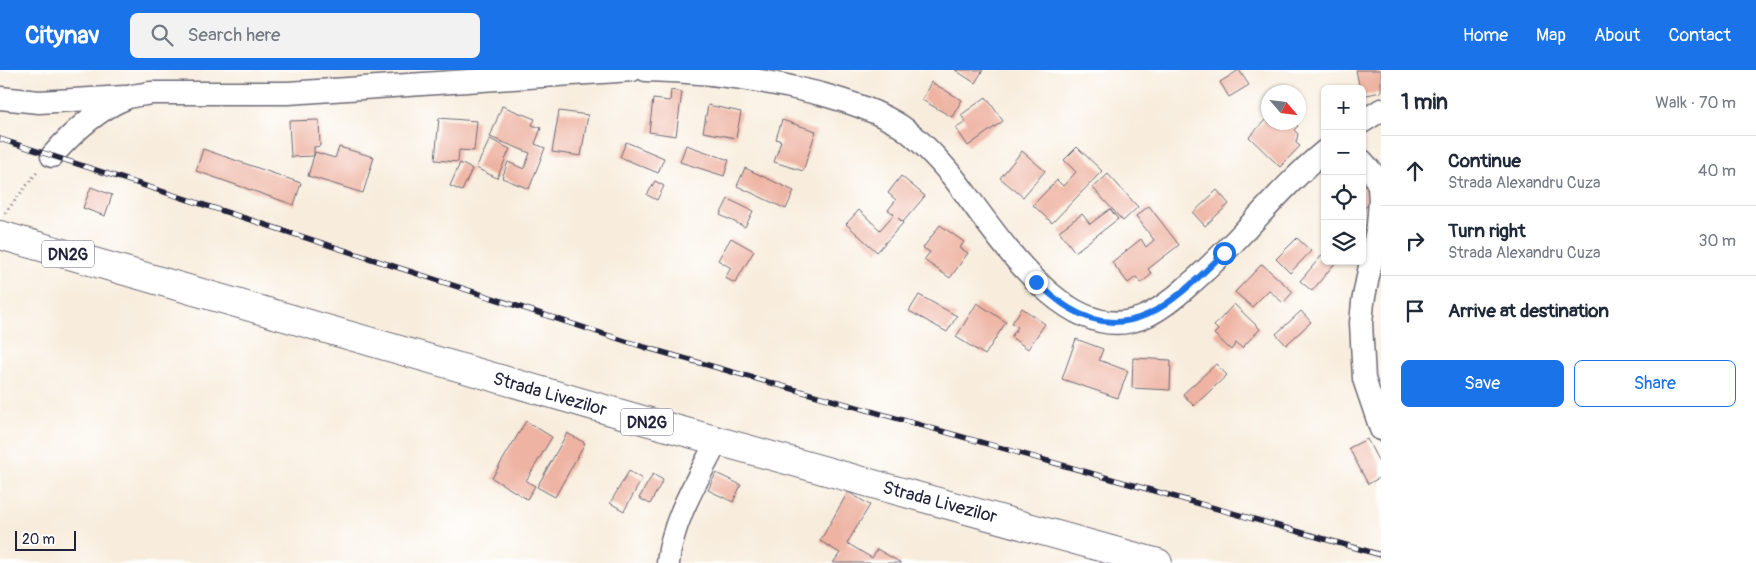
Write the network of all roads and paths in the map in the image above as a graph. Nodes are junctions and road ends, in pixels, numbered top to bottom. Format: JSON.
{"nodes":[{"id":1,"x":632,"y":70,"type":"edge"},
{"id":2,"x":646,"y":70,"type":"edge"},
{"id":3,"x":452,"y":76,"type":"edge"},
{"id":4,"x":128,"y":97,"type":"junction"},
{"id":5,"x":0,"y":98,"type":"edge"},
{"id":6,"x":1381,"y":110,"type":"edge"},
{"id":7,"x":1366,"y":119,"type":"edge"},
{"id":8,"x":1321,"y":155,"type":"edge"},
{"id":9,"x":52,"y":156,"type":"joint"},
{"id":10,"x":1366,"y":166,"type":"edge"},
{"id":11,"x":0,"y":219,"type":"edge"},
{"id":12,"x":0,"y":235,"type":"edge"},
{"id":13,"x":1381,"y":429,"type":"edge"},
{"id":14,"x":718,"y":441,"type":"junction"},
{"id":15,"x":668,"y":563,"type":"edge"},
{"id":16,"x":1158,"y":563,"type":"edge"}],
"edges":[{"from":1,"to":3,"type":"street"},
{"from":2,"to":8,"type":"street"},
{"from":3,"to":4,"type":"street"},
{"from":4,"to":5,"type":"street"},
{"from":4,"to":9,"type":"street"},
{"from":6,"to":7,"type":"street"},
{"from":9,"to":11,"type":"path"},
{"from":10,"to":13,"type":"street"},
{"from":12,"to":14,"type":"main road","name":"Strada Livezilor","number":"DN2G"},
{"from":14,"to":15,"type":"street"},
{"from":14,"to":16,"type":"main road","name":"Strada Livezilor","number":"DN2G"}]}
